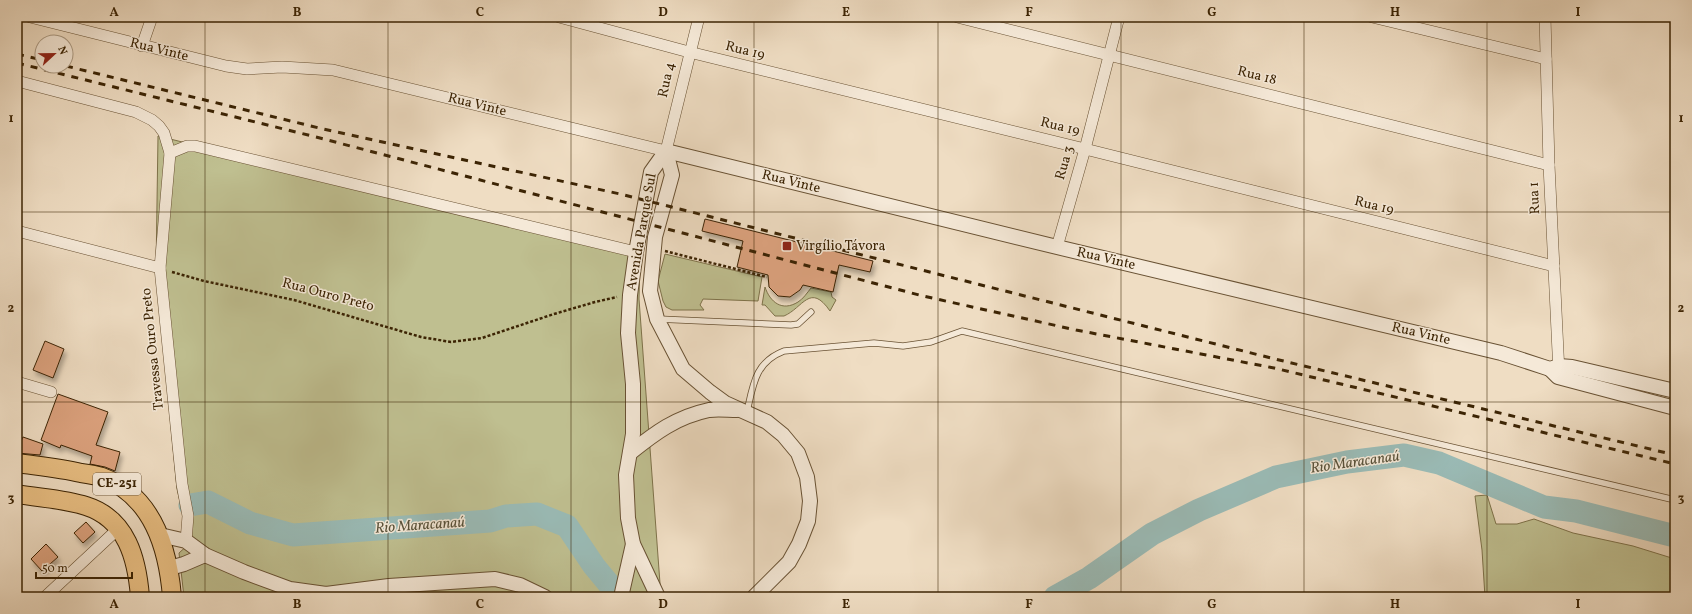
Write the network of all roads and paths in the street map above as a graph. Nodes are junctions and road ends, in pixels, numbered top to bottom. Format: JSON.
{"nodes":[{"id":1,"x":30,"y":17,"type":"edge"},
{"id":2,"x":152,"y":17,"type":"edge"},
{"id":3,"x":559,"y":17,"type":"edge"},
{"id":4,"x":698,"y":17,"type":"edge"},
{"id":5,"x":957,"y":17,"type":"edge"},
{"id":6,"x":1119,"y":17,"type":"edge"},
{"id":7,"x":1372,"y":17,"type":"edge"},
{"id":8,"x":1545,"y":17,"type":"edge"},
{"id":9,"x":142,"y":46,"type":"junction"},
{"id":10,"x":689,"y":52,"type":"junction"},
{"id":11,"x":1109,"y":54,"type":"junction"},
{"id":12,"x":1546,"y":59,"type":"junction"},
{"id":13,"x":17,"y":82,"type":"edge"},
{"id":14,"x":1085,"y":149,"type":"junction"},
{"id":15,"x":666,"y":151,"type":"junction"},
{"id":16,"x":170,"y":153,"type":"junction"},
{"id":17,"x":1549,"y":165,"type":"junction"},
{"id":18,"x":17,"y":231,"type":"edge"},
{"id":19,"x":1057,"y":247,"type":"junction"},
{"id":20,"x":636,"y":252,"type":"junction"},
{"id":21,"x":674,"y":253,"type":"dead end"},
{"id":22,"x":1554,"y":266,"type":"junction"},
{"id":23,"x":160,"y":268,"type":"junction"},
{"id":24,"x":767,"y":278,"type":"dead end"},
{"id":25,"x":630,"y":295,"type":"junction"},
{"id":26,"x":811,"y":312,"type":"dead end"},
{"id":27,"x":657,"y":318,"type":"junction"},
{"id":28,"x":1556,"y":371,"type":"junction"},
{"id":29,"x":17,"y":382,"type":"edge"},
{"id":30,"x":1675,"y":391,"type":"edge"},
{"id":31,"x":51,"y":392,"type":"dead end"},
{"id":32,"x":1675,"y":408,"type":"edge"},
{"id":33,"x":745,"y":411,"type":"junction"},
{"id":34,"x":630,"y":453,"type":"junction"},
{"id":35,"x":17,"y":463,"type":"edge"},
{"id":36,"x":17,"y":494,"type":"edge"},
{"id":37,"x":1675,"y":500,"type":"edge"},
{"id":38,"x":119,"y":528,"type":"junction"},
{"id":39,"x":160,"y":536,"type":"junction"},
{"id":40,"x":186,"y":541,"type":"junction"},
{"id":41,"x":633,"y":544,"type":"junction"},
{"id":42,"x":205,"y":555,"type":"junction"},
{"id":43,"x":170,"y":568,"type":"junction"},
{"id":44,"x":654,"y":593,"type":"edge"},
{"id":45,"x":45,"y":597,"type":"edge"},
{"id":46,"x":140,"y":597,"type":"edge"},
{"id":47,"x":172,"y":597,"type":"edge"},
{"id":48,"x":545,"y":597,"type":"edge"},
{"id":49,"x":621,"y":597,"type":"edge"},
{"id":50,"x":754,"y":597,"type":"edge"}],
"edges":[{"from":1,"to":9,"type":"street","name":"Rua Vinte"},
{"from":2,"to":9,"type":"street"},
{"from":3,"to":10,"type":"street","name":"Rua 19"},
{"from":4,"to":10,"type":"street","name":"Rua 4"},
{"from":5,"to":11,"type":"street","name":"Rua 18"},
{"from":6,"to":11,"type":"street","name":"Rua 3"},
{"from":7,"to":12,"type":"street"},
{"from":8,"to":12,"type":"street","name":"Rua 1"},
{"from":9,"to":15,"type":"street","name":"Rua Vinte"},
{"from":10,"to":14,"type":"street","name":"Rua 19"},
{"from":10,"to":15,"type":"street","name":"Rua 4"},
{"from":11,"to":14,"type":"street","name":"Rua 3"},
{"from":11,"to":17,"type":"street","name":"Rua 18"},
{"from":12,"to":17,"type":"street","name":"Rua 1"},
{"from":13,"to":16,"type":"street"},
{"from":14,"to":19,"type":"street","name":"Rua 3"},
{"from":14,"to":22,"type":"street","name":"Rua 19"},
{"from":15,"to":19,"type":"street","name":"Rua Vinte"},
{"from":15,"to":20,"type":"street","name":"Avenida Parque Sul"},
{"from":15,"to":27,"type":"street","name":"Avenida Parque Sul"},
{"from":16,"to":20,"type":"street"},
{"from":16,"to":23,"type":"street","name":"Travessa Ouro Preto"},
{"from":17,"to":22,"type":"street","name":"Rua 1"},
{"from":18,"to":23,"type":"street"},
{"from":19,"to":28,"type":"street","name":"Rua Vinte"},
{"from":20,"to":25,"type":"street","name":"Avenida Parque Sul"},
{"from":21,"to":24,"type":"path"},
{"from":22,"to":28,"type":"street","name":"Rua 1"},
{"from":23,"to":25,"type":"path","name":"Rua Ouro Preto"},
{"from":23,"to":40,"type":"street","name":"Travessa Ouro Preto"},
{"from":25,"to":34,"type":"street","name":"Avenida Parque Sul"},
{"from":26,"to":27,"type":"lane"},
{"from":27,"to":33,"type":"street","name":"Avenida Parque Sul"},
{"from":28,"to":30,"type":"street"},
{"from":28,"to":32,"type":"street"},
{"from":29,"to":31,"type":"street"},
{"from":33,"to":34,"type":"street"},
{"from":33,"to":37,"type":"lane"},
{"from":33,"to":50,"type":"street","name":"Avenida Parque Sul"},
{"from":34,"to":41,"type":"street","name":"Avenida Parque Sul"},
{"from":35,"to":39,"type":"main road","number":"CE-251"},
{"from":36,"to":38,"type":"main road","number":"CE-251"},
{"from":38,"to":45,"type":"street"},
{"from":38,"to":46,"type":"main road","number":"CE-251"},
{"from":39,"to":40,"type":"street"},
{"from":39,"to":43,"type":"main road","number":"CE-251"},
{"from":40,"to":42,"type":"street"},
{"from":41,"to":44,"type":"street","name":"Avenida Parque Sul"},
{"from":41,"to":49,"type":"street"},
{"from":42,"to":43,"type":"street"},
{"from":42,"to":48,"type":"street"},
{"from":43,"to":47,"type":"main road","number":"CE-251"}]}
